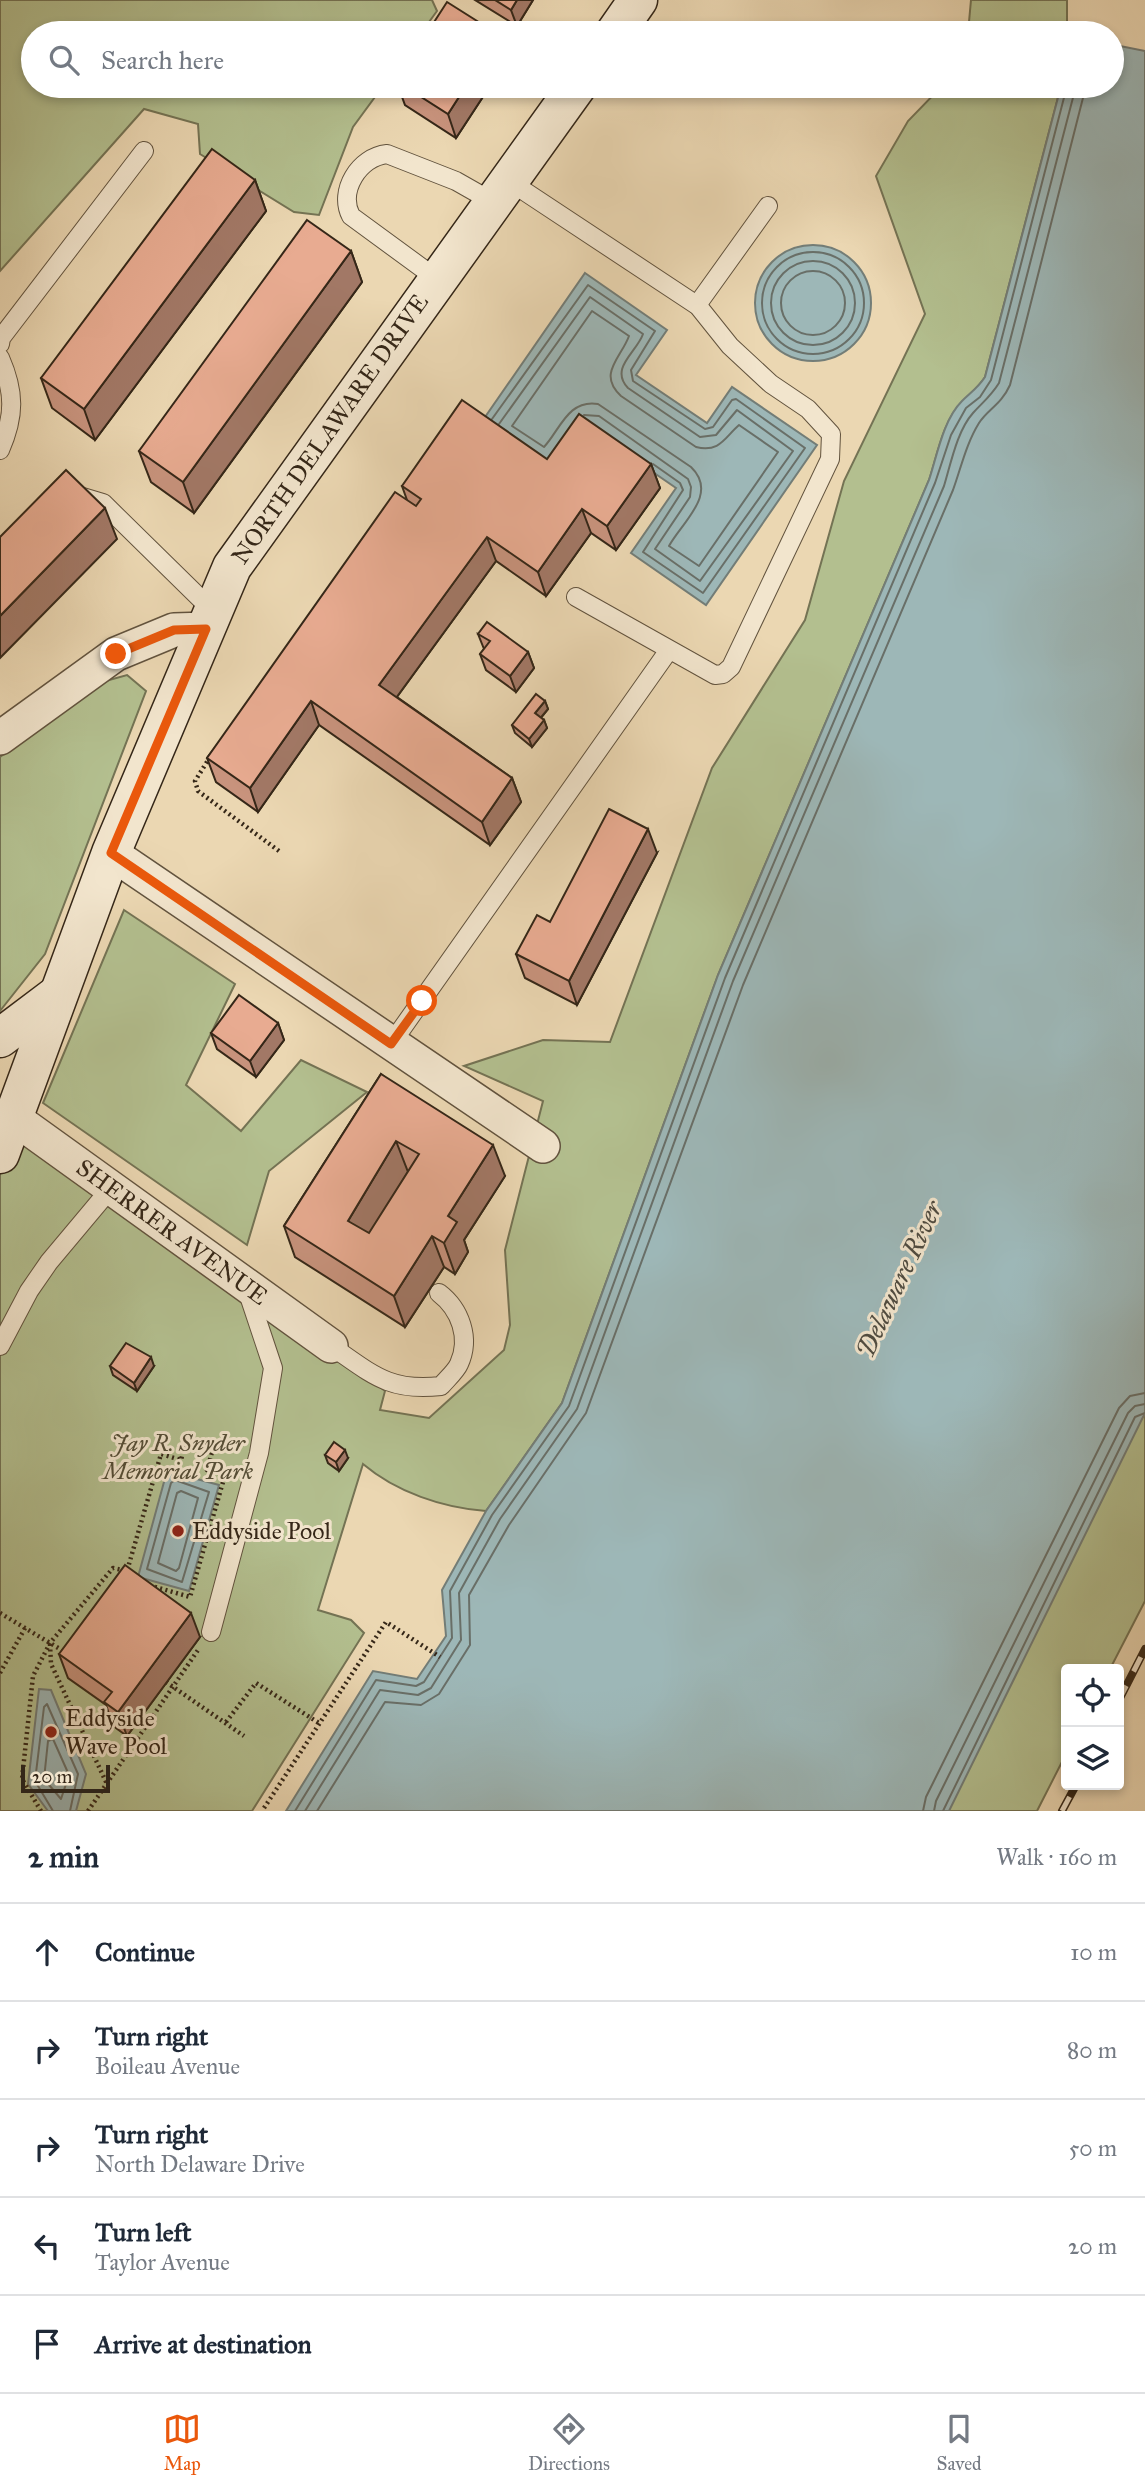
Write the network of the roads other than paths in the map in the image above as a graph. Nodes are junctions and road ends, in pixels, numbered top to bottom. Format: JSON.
{"nodes":[{"id":1,"x":638,"y":0,"type":"edge"},
{"id":2,"x":623,"y":21,"type":"edge"},
{"id":3,"x":560,"y":98,"type":"edge"},
{"id":4,"x":144,"y":151,"type":"dead end"},
{"id":5,"x":501,"y":192,"type":"junction"},
{"id":6,"x":768,"y":206,"type":"dead end"},
{"id":7,"x":437,"y":279,"type":"junction"},
{"id":8,"x":697,"y":306,"type":"junction"},
{"id":9,"x":0,"y":344,"type":"edge"},
{"id":10,"x":0,"y":358,"type":"edge"},
{"id":11,"x":0,"y":450,"type":"edge"},
{"id":12,"x":54,"y":507,"type":"edge"},
{"id":13,"x":576,"y":597,"type":"dead end"},
{"id":14,"x":210,"y":620,"type":"junction"},
{"id":15,"x":669,"y":650,"type":"junction"},
{"id":16,"x":0,"y":738,"type":"edge"},
{"id":17,"x":111,"y":853,"type":"junction"},
{"id":18,"x":57,"y":995,"type":"junction"},
{"id":19,"x":0,"y":1038,"type":"edge"},
{"id":20,"x":391,"y":1044,"type":"junction"},
{"id":21,"x":14,"y":1118,"type":"junction"},
{"id":22,"x":543,"y":1146,"type":"dead end"},
{"id":23,"x":0,"y":1154,"type":"edge"},
{"id":24,"x":111,"y":1188,"type":"junction"},
{"id":25,"x":244,"y":1283,"type":"junction"},
{"id":26,"x":439,"y":1293,"type":"dead end"},
{"id":27,"x":0,"y":1346,"type":"edge"},
{"id":28,"x":331,"y":1346,"type":"joint"},
{"id":29,"x":211,"y":1632,"type":"road end"}],
"edges":[{"from":1,"to":2,"type":"main road"},
{"from":3,"to":5,"type":"main road","name":"NORTH DELAWARE DRIVE"},
{"from":4,"to":9,"type":"lane"},
{"from":5,"to":7,"type":"main road","name":"NORTH DELAWARE DRIVE"},
{"from":5,"to":7,"type":"lane"},
{"from":5,"to":8,"type":"lane"},
{"from":6,"to":8,"type":"lane"},
{"from":7,"to":14,"type":"main road","name":"NORTH DELAWARE DRIVE"},
{"from":8,"to":15,"type":"lane"},
{"from":10,"to":11,"type":"lane"},
{"from":12,"to":14,"type":"lane"},
{"from":13,"to":15,"type":"lane"},
{"from":14,"to":16,"type":"street"},
{"from":14,"to":17,"type":"main road","name":"NORTH DELAWARE DRIVE"},
{"from":15,"to":20,"type":"lane"},
{"from":17,"to":18,"type":"main road","name":"NORTH DELAWARE DRIVE"},
{"from":17,"to":20,"type":"street"},
{"from":18,"to":19,"type":"main road"},
{"from":18,"to":21,"type":"main road","name":"NORTH DELAWARE DRIVE"},
{"from":20,"to":22,"type":"street"},
{"from":21,"to":23,"type":"main road","name":"NORTH DELAWARE DRIVE"},
{"from":21,"to":24,"type":"street","name":"SHERRER AVENUE"},
{"from":24,"to":25,"type":"street","name":"SHERRER AVENUE"},
{"from":24,"to":27,"type":"lane"},
{"from":25,"to":28,"type":"street","name":"SHERRER AVENUE"},
{"from":25,"to":29,"type":"lane"},
{"from":26,"to":28,"type":"lane"}]}
